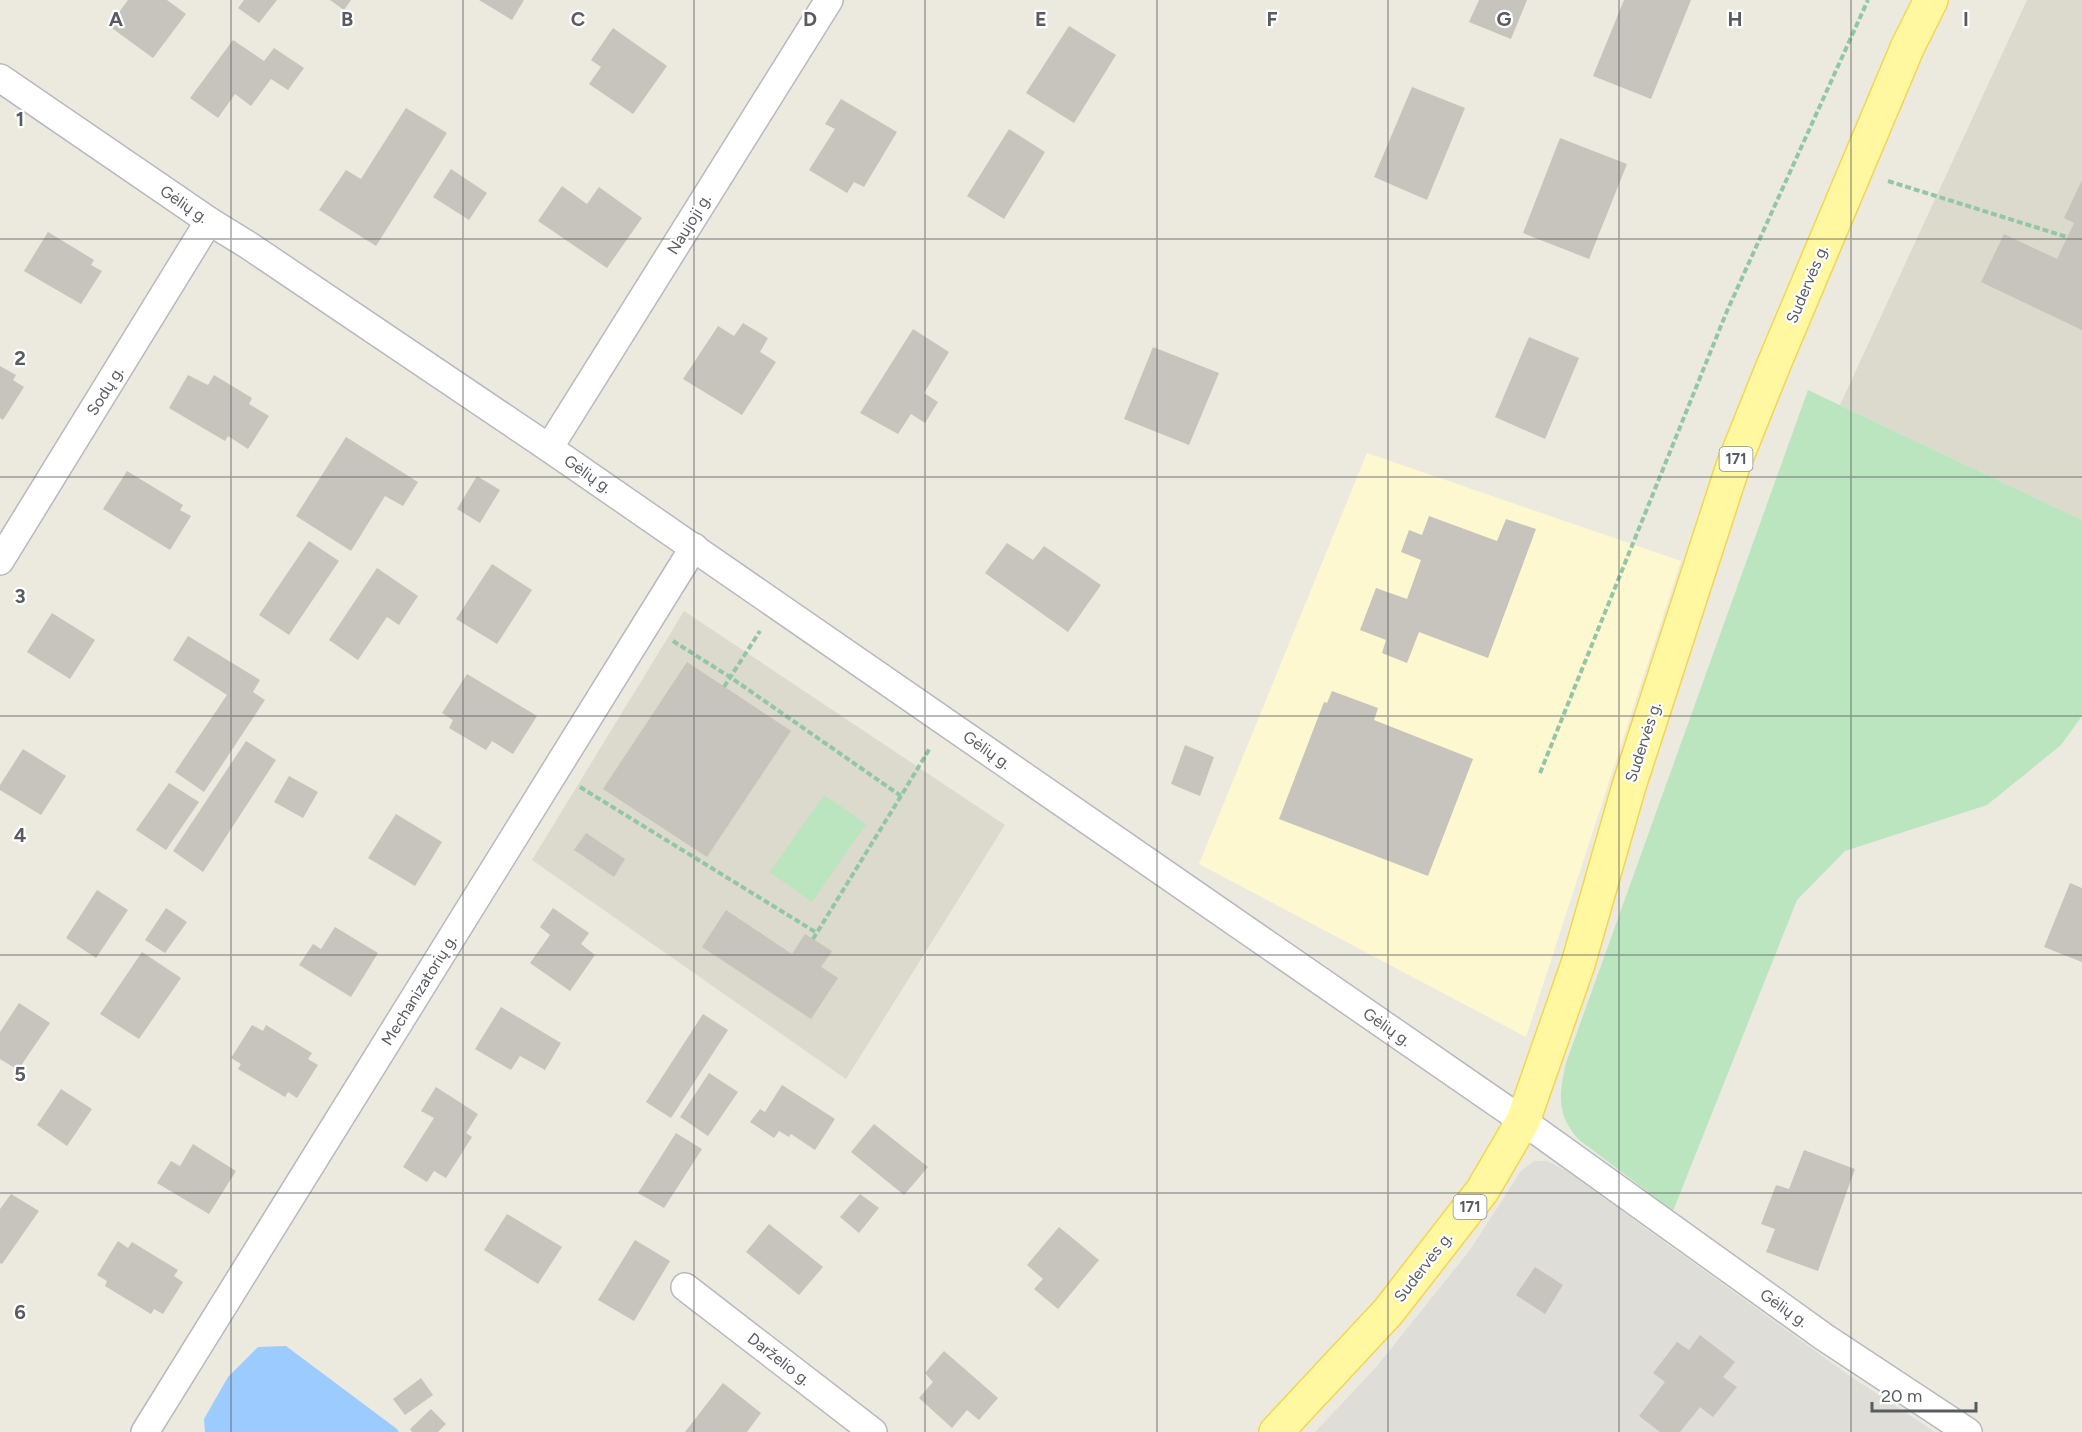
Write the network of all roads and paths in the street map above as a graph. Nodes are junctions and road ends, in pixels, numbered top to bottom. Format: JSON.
{"nodes":[{"id":1,"x":829,"y":0,"type":"edge"},
{"id":2,"x":1868,"y":0,"type":"edge"},
{"id":3,"x":1931,"y":0,"type":"edge"},
{"id":4,"x":0,"y":78,"type":"edge"},
{"id":5,"x":1856,"y":171,"type":"junction"},
{"id":6,"x":209,"y":221,"type":"junction"},
{"id":7,"x":2067,"y":237,"type":"dead end"},
{"id":8,"x":549,"y":447,"type":"junction"},
{"id":9,"x":694,"y":547,"type":"junction"},
{"id":10,"x":0,"y":561,"type":"edge"},
{"id":11,"x":776,"y":604,"type":"junction"},
{"id":12,"x":668,"y":638,"type":"dead end"},
{"id":13,"x":730,"y":676,"type":"junction"},
{"id":14,"x":724,"y":687,"type":"dead end"},
{"id":15,"x":946,"y":722,"type":"junction"},
{"id":16,"x":1540,"y":773,"type":"dead end"},
{"id":17,"x":577,"y":786,"type":"dead end"},
{"id":18,"x":901,"y":796,"type":"junction"},
{"id":19,"x":817,"y":933,"type":"junction"},
{"id":20,"x":813,"y":939,"type":"dead end"},
{"id":21,"x":1523,"y":1121,"type":"junction"},
{"id":22,"x":685,"y":1287,"type":"dead end"},
{"id":23,"x":145,"y":1432,"type":"edge"},
{"id":24,"x":873,"y":1432,"type":"edge"},
{"id":25,"x":1276,"y":1432,"type":"edge"},
{"id":26,"x":1968,"y":1432,"type":"edge"}],
"edges":[{"from":1,"to":8,"type":"street","name":"Naujoji g."},
{"from":2,"to":16,"type":"path"},
{"from":3,"to":5,"type":"main road","name":"Sudervės g.","number":"171"},
{"from":4,"to":6,"type":"street","name":"Gėlių g."},
{"from":5,"to":7,"type":"path"},
{"from":5,"to":21,"type":"main road","name":"Sudervės g.","number":"171"},
{"from":6,"to":8,"type":"street","name":"Gėlių g."},
{"from":6,"to":10,"type":"street","name":"Sodų g."},
{"from":8,"to":9,"type":"street","name":"Gėlių g."},
{"from":9,"to":11,"type":"street","name":"Gėlių g."},
{"from":9,"to":23,"type":"street","name":"Mechanizatorių g."},
{"from":11,"to":13,"type":"path"},
{"from":11,"to":15,"type":"street","name":"Gėlių g."},
{"from":12,"to":13,"type":"path"},
{"from":13,"to":14,"type":"path"},
{"from":13,"to":18,"type":"path"},
{"from":15,"to":18,"type":"path"},
{"from":15,"to":21,"type":"street","name":"Gėlių g."},
{"from":17,"to":19,"type":"path"},
{"from":18,"to":19,"type":"path"},
{"from":19,"to":20,"type":"path"},
{"from":21,"to":25,"type":"main road","name":"Sudervės g.","number":"171"},
{"from":21,"to":26,"type":"street","name":"Gėlių g."},
{"from":22,"to":24,"type":"street","name":"Darželio g."}]}
